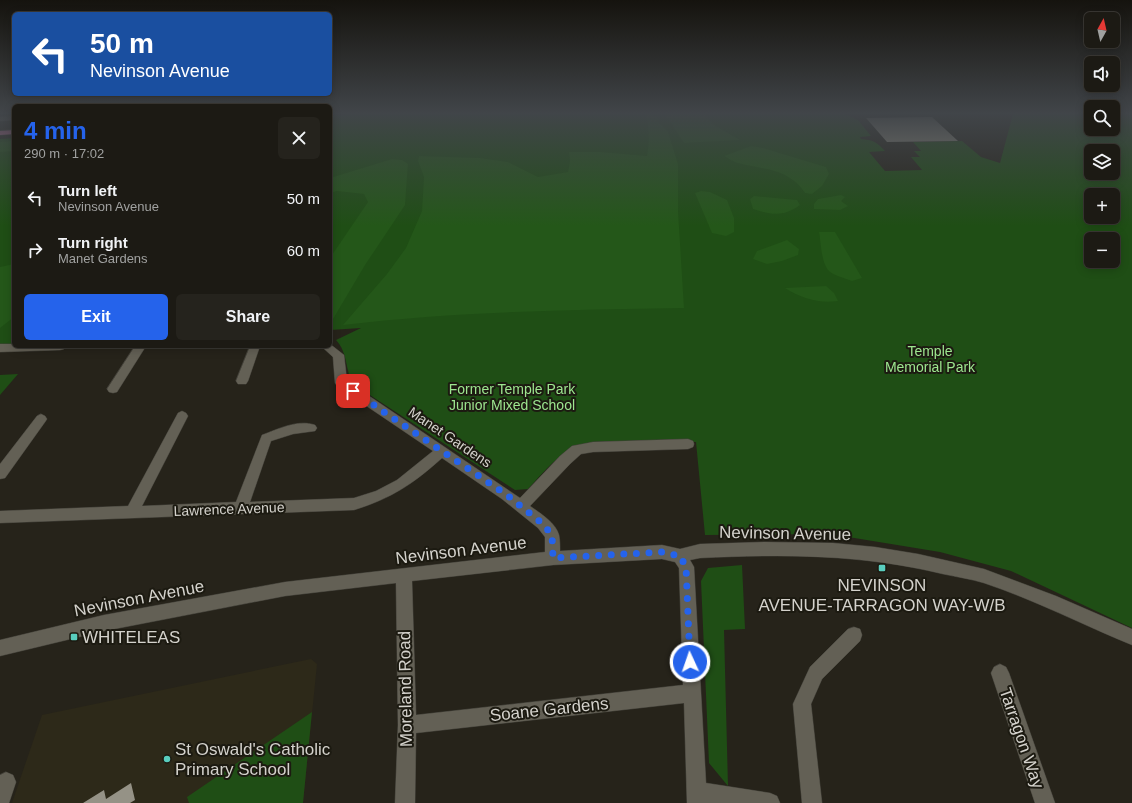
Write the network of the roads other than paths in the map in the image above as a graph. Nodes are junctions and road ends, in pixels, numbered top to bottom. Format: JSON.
{"nodes":[{"id":1,"x":0,"y":348,"type":"edge"},
{"id":2,"x":12,"y":348,"type":"edge"},
{"id":3,"x":139,"y":348,"type":"edge"},
{"id":4,"x":255,"y":348,"type":"edge"},
{"id":5,"x":329,"y":348,"type":"edge"},
{"id":6,"x":242,"y":381,"type":"dead end"},
{"id":7,"x":113,"y":389,"type":"dead end"},
{"id":8,"x":182,"y":416,"type":"dead end"},
{"id":9,"x":42,"y":419,"type":"dead end"},
{"id":10,"x":311,"y":428,"type":"dead end"},
{"id":11,"x":688,"y":444,"type":"dead end"},
{"id":12,"x":442,"y":451,"type":"junction"},
{"id":13,"x":0,"y":474,"type":"edge"},
{"id":14,"x":521,"y":506,"type":"junction"},
{"id":15,"x":241,"y":508,"type":"junction"},
{"id":16,"x":132,"y":512,"type":"junction"},
{"id":17,"x":0,"y":517,"type":"edge"},
{"id":18,"x":680,"y":556,"type":"junction"},
{"id":19,"x":553,"y":558,"type":"junction"},
{"id":20,"x":404,"y":575,"type":"junction"},
{"id":21,"x":854,"y":635,"type":"dead end"},
{"id":22,"x":1132,"y":637,"type":"edge"},
{"id":23,"x":0,"y":648,"type":"edge"},
{"id":24,"x":1000,"y":673,"type":"dead end"},
{"id":25,"x":691,"y":693,"type":"junction"},
{"id":26,"x":407,"y":725,"type":"junction"},
{"id":27,"x":6,"y":782,"type":"dead end"},
{"id":28,"x":697,"y":797,"type":"edge"},
{"id":29,"x":0,"y":801,"type":"edge"},
{"id":30,"x":405,"y":803,"type":"edge"},
{"id":31,"x":770,"y":803,"type":"edge"},
{"id":32,"x":812,"y":803,"type":"edge"},
{"id":33,"x":1045,"y":803,"type":"edge"}],
"edges":[{"from":1,"to":2,"type":"street"},
{"from":3,"to":7,"type":"street"},
{"from":4,"to":6,"type":"street"},
{"from":5,"to":12,"type":"street","name":"Manet Gardens"},
{"from":8,"to":16,"type":"street"},
{"from":9,"to":13,"type":"street"},
{"from":10,"to":15,"type":"street"},
{"from":11,"to":14,"type":"street"},
{"from":12,"to":14,"type":"street","name":"Manet Gardens"},
{"from":12,"to":15,"type":"street","name":"Lawrence Avenue"},
{"from":14,"to":19,"type":"street","name":"Manet Gardens"},
{"from":15,"to":16,"type":"street","name":"Lawrence Avenue"},
{"from":16,"to":17,"type":"street","name":"Lawrence Avenue"},
{"from":18,"to":19,"type":"street","name":"Nevinson Avenue"},
{"from":18,"to":22,"type":"street","name":"Nevinson Avenue"},
{"from":18,"to":25,"type":"street"},
{"from":19,"to":20,"type":"street","name":"Nevinson Avenue"},
{"from":20,"to":23,"type":"street","name":"Nevinson Avenue"},
{"from":20,"to":26,"type":"street","name":"Moreland Road"},
{"from":21,"to":32,"type":"street"},
{"from":24,"to":33,"type":"street","name":"Tarragon Way"},
{"from":25,"to":26,"type":"street","name":"Soane Gardens"},
{"from":25,"to":28,"type":"street"},
{"from":26,"to":30,"type":"street","name":"Moreland Road"},
{"from":27,"to":29,"type":"street"},
{"from":28,"to":31,"type":"street"}]}
